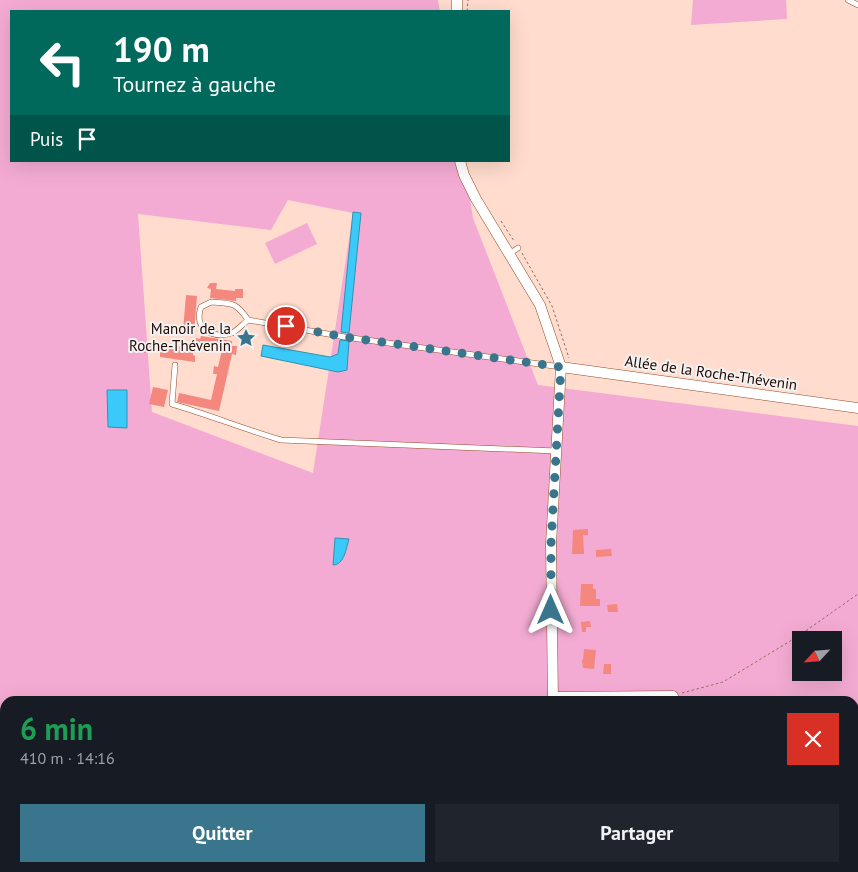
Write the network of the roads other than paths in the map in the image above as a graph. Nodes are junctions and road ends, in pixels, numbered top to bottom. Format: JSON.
{"nodes":[{"id":1,"x":848,"y":0,"type":"edge"},
{"id":2,"x":858,"y":5,"type":"edge"},
{"id":3,"x":460,"y":162,"type":"edge"},
{"id":4,"x":518,"y":248,"type":"dead end"},
{"id":5,"x":510,"y":254,"type":"junction"},
{"id":6,"x":248,"y":320,"type":"junction"},
{"id":7,"x":175,"y":365,"type":"dead end"},
{"id":8,"x":561,"y":367,"type":"junction"},
{"id":9,"x":858,"y":408,"type":"edge"},
{"id":10,"x":556,"y":452,"type":"junction"},
{"id":11,"x":553,"y":696,"type":"edge"}],
"edges":[{"from":1,"to":2,"type":"lane"},
{"from":3,"to":5,"type":"street"},
{"from":4,"to":5,"type":"lane"},
{"from":5,"to":8,"type":"street"},
{"from":6,"to":6,"type":"lane"},
{"from":6,"to":8,"type":"lane"},
{"from":7,"to":10,"type":"lane"},
{"from":8,"to":9,"type":"street","name":"Allée de la Roche-Thévenin"},
{"from":8,"to":10,"type":"street"},
{"from":10,"to":11,"type":"street"}]}
